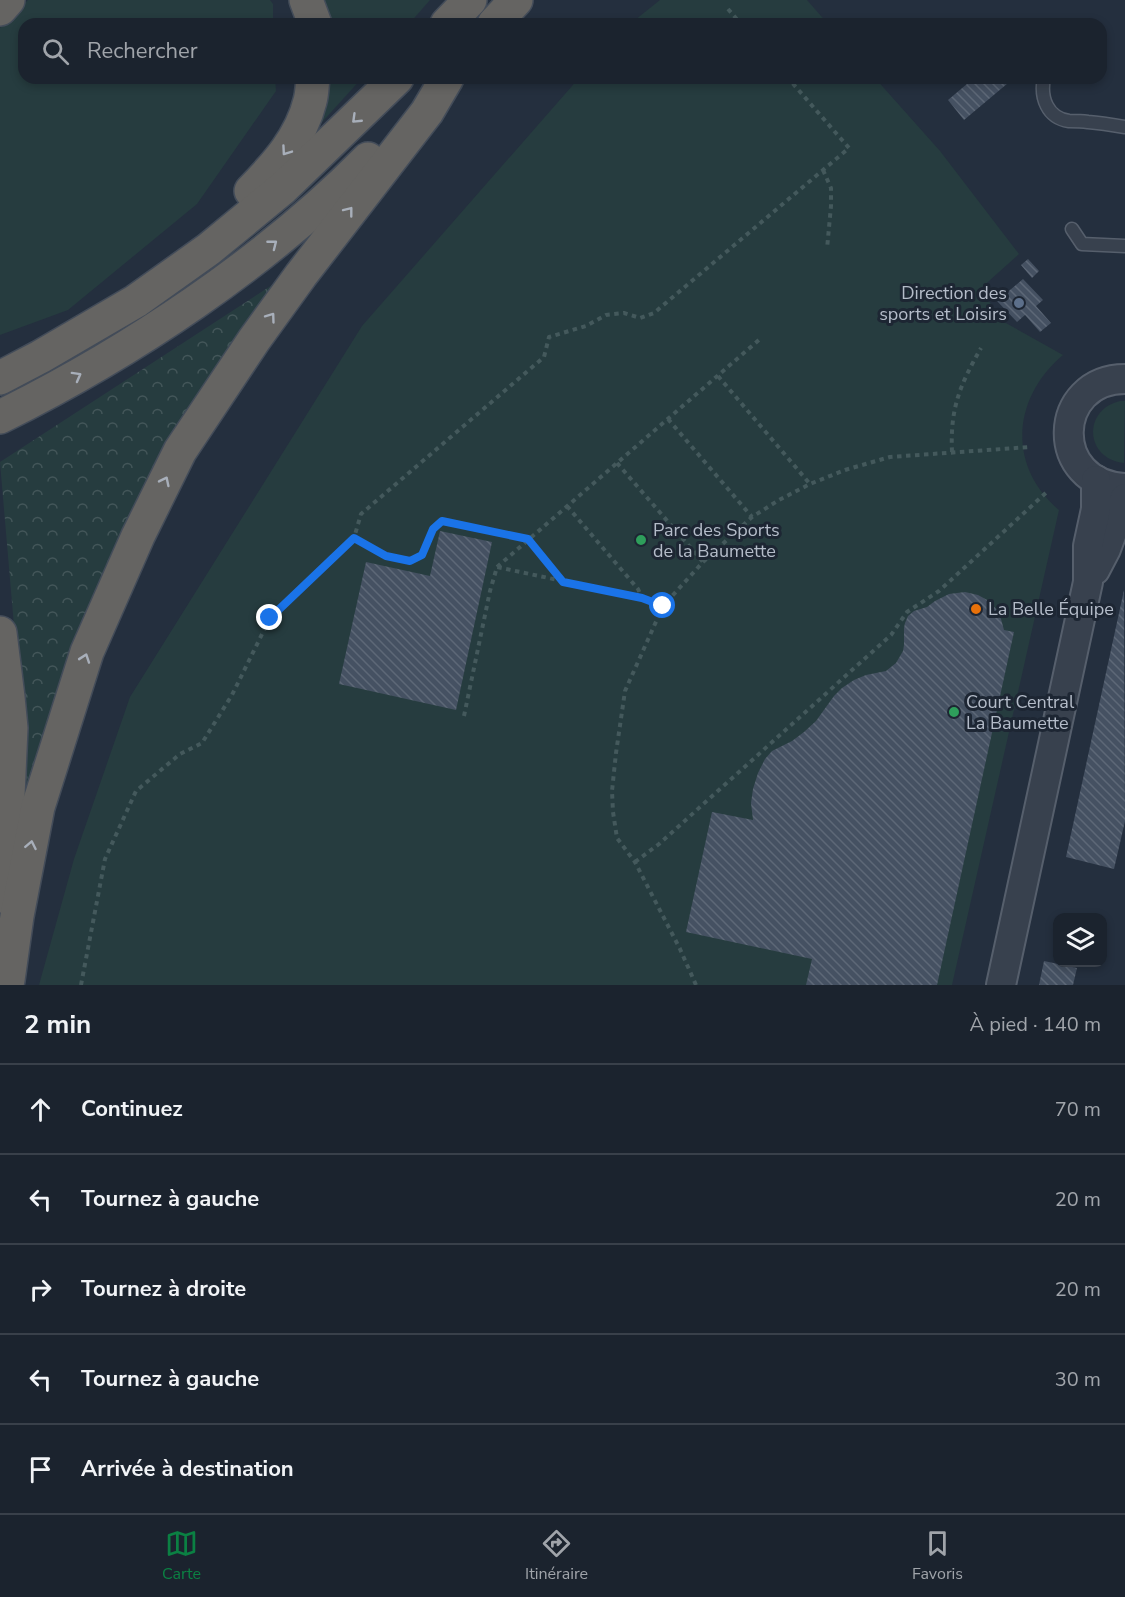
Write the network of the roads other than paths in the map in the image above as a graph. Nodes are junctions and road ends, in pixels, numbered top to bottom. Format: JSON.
{"nodes":[{"id":1,"x":8,"y":0,"type":"edge"},
{"id":2,"x":306,"y":0,"type":"edge"},
{"id":3,"x":470,"y":0,"type":"edge"},
{"id":4,"x":516,"y":0,"type":"edge"},
{"id":5,"x":0,"y":9,"type":"edge"},
{"id":6,"x":313,"y":18,"type":"edge"},
{"id":7,"x":453,"y":18,"type":"edge"},
{"id":8,"x":500,"y":18,"type":"edge"},
{"id":9,"x":313,"y":84,"type":"edge"},
{"id":10,"x":391,"y":84,"type":"edge"},
{"id":11,"x":441,"y":84,"type":"edge"},
{"id":12,"x":443,"y":84,"type":"edge"},
{"id":13,"x":1044,"y":84,"type":"edge"},
{"id":14,"x":1125,"y":127,"type":"edge"},
{"id":15,"x":1072,"y":229,"type":"dead end"},
{"id":16,"x":1125,"y":246,"type":"edge"},
{"id":17,"x":9,"y":362,"type":"edge"},
{"id":18,"x":1125,"y":379,"type":"edge"},
{"id":19,"x":13,"y":411,"type":"edge"},
{"id":20,"x":1096,"y":480,"type":"junction"},
{"id":21,"x":1125,"y":488,"type":"edge"},
{"id":22,"x":1125,"y":498,"type":"edge"},
{"id":23,"x":1088,"y":582,"type":"junction"},
{"id":24,"x":0,"y":633,"type":"edge"},
{"id":25,"x":0,"y":922,"type":"edge"},
{"id":26,"x":5,"y":985,"type":"edge"},
{"id":27,"x":1001,"y":985,"type":"edge"}],
"edges":[{"from":1,"to":5,"type":"highway"},
{"from":2,"to":6,"type":"highway"},
{"from":3,"to":7,"type":"highway"},
{"from":4,"to":8,"type":"highway"},
{"from":9,"to":17,"type":"highway","one_way":true},
{"from":10,"to":17,"type":"highway","one_way":true},
{"from":19,"to":11,"type":"highway","one_way":true},
{"from":26,"to":12,"type":"highway","one_way":true},
{"from":13,"to":14,"type":"lane"},
{"from":15,"to":16,"type":"lane"},
{"from":18,"to":20,"type":"street"},
{"from":20,"to":21,"type":"street"},
{"from":20,"to":23,"type":"street"},
{"from":22,"to":23,"type":"street"},
{"from":23,"to":27,"type":"street"},
{"from":24,"to":25,"type":"highway"}]}
